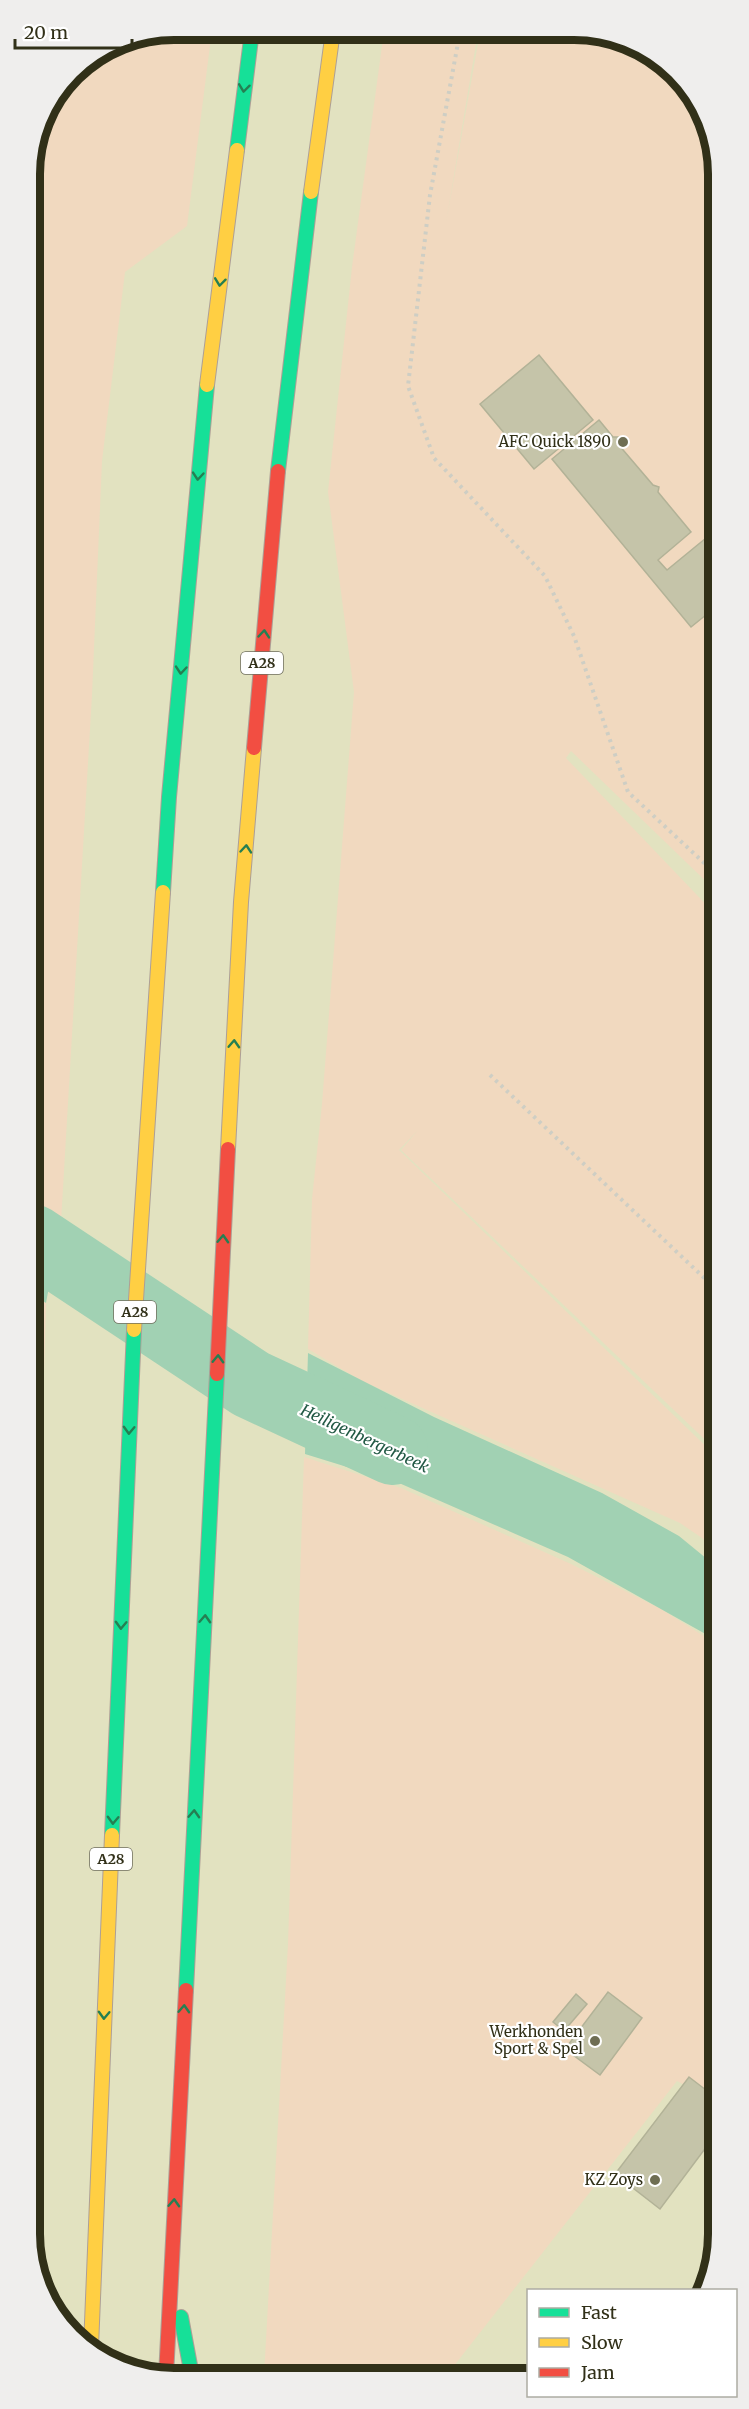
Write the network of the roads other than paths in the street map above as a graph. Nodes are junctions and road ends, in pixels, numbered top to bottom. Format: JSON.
{"nodes":[{"id":1,"x":251,"y":41,"type":"edge"},
{"id":2,"x":332,"y":41,"type":"edge"},
{"id":3,"x":171,"y":2262,"type":"junction"},
{"id":4,"x":91,"y":2339,"type":"edge"},
{"id":5,"x":166,"y":2368,"type":"edge"},
{"id":6,"x":191,"y":2368,"type":"edge"}],
"edges":[{"from":1,"to":4,"type":"highway","number":"A28","one_way":true},
{"from":3,"to":2,"type":"highway","number":"A28","one_way":true},
{"from":3,"to":5,"type":"highway","number":"A28"},
{"from":3,"to":6,"type":"highway","number":"A28"}]}
